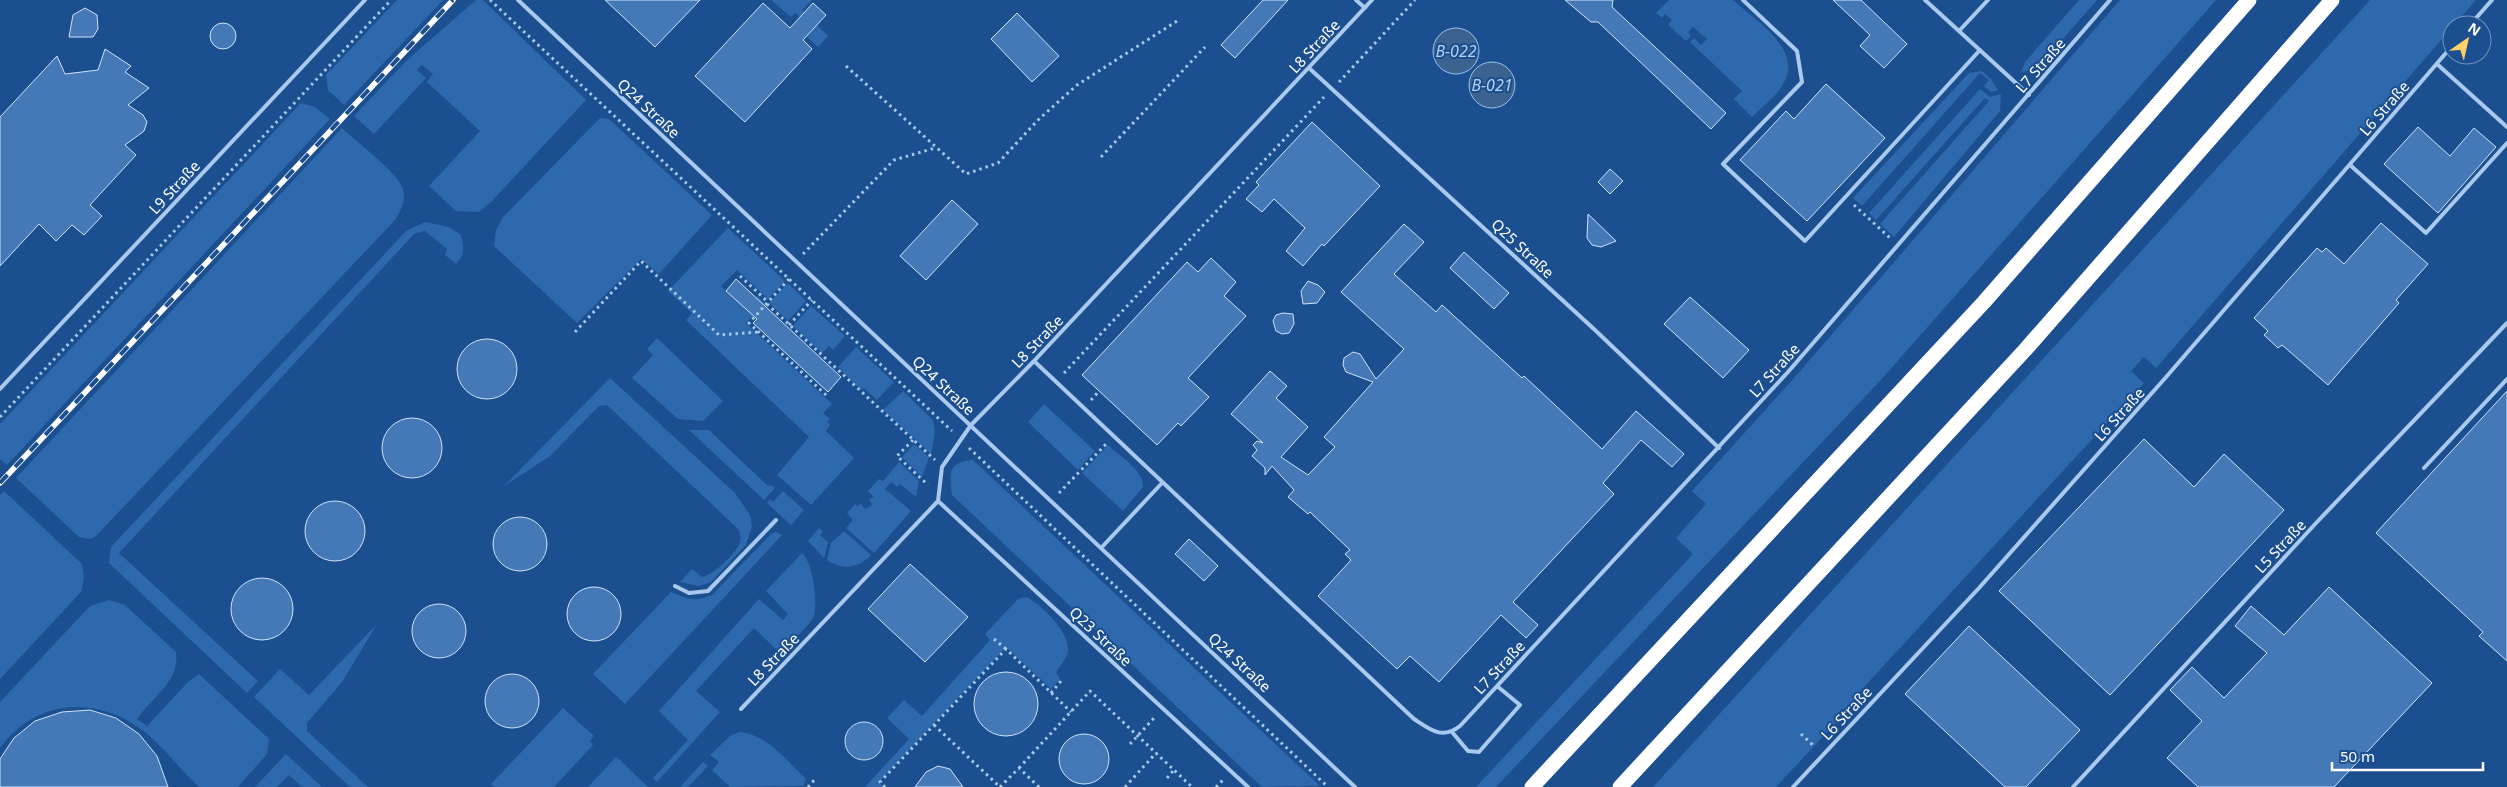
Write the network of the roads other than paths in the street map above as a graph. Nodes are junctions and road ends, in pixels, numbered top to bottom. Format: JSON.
{"nodes":[{"id":1,"x":365,"y":0,"type":"edge"},
{"id":2,"x":518,"y":0,"type":"edge"},
{"id":3,"x":1356,"y":0,"type":"edge"},
{"id":4,"x":1372,"y":0,"type":"edge"},
{"id":5,"x":1743,"y":0,"type":"edge"},
{"id":6,"x":1925,"y":0,"type":"edge"},
{"id":7,"x":1988,"y":0,"type":"edge"},
{"id":8,"x":2110,"y":0,"type":"edge"},
{"id":9,"x":2249,"y":0,"type":"edge"},
{"id":10,"x":2332,"y":0,"type":"edge"},
{"id":11,"x":2492,"y":0,"type":"edge"},
{"id":12,"x":1365,"y":8,"type":"junction"},
{"id":13,"x":2479,"y":15,"type":"edge"},
{"id":14,"x":1959,"y":31,"type":"junction"},
{"id":15,"x":1980,"y":50,"type":"junction"},
{"id":16,"x":2442,"y":58,"type":"edge"},
{"id":17,"x":2437,"y":64,"type":"junction"},
{"id":18,"x":1309,"y":68,"type":"junction"},
{"id":19,"x":2029,"y":95,"type":"junction"},
{"id":20,"x":2507,"y":128,"type":"edge"},
{"id":21,"x":2507,"y":143,"type":"edge"},
{"id":22,"x":2350,"y":165,"type":"junction"},
{"id":23,"x":2507,"y":323,"type":"edge"},
{"id":24,"x":1034,"y":361,"type":"junction"},
{"id":25,"x":2507,"y":378,"type":"edge"},
{"id":26,"x":0,"y":389,"type":"edge"},
{"id":27,"x":970,"y":425,"type":"junction"},
{"id":28,"x":1719,"y":448,"type":"junction"},
{"id":29,"x":2424,"y":468,"type":"dead end"},
{"id":30,"x":1162,"y":483,"type":"junction"},
{"id":31,"x":938,"y":502,"type":"junction"},
{"id":32,"x":776,"y":520,"type":"dead end"},
{"id":33,"x":1102,"y":547,"type":"junction"},
{"id":34,"x":675,"y":586,"type":"dead end"},
{"id":35,"x":1497,"y":686,"type":"junction"},
{"id":36,"x":741,"y":709,"type":"dead end"},
{"id":37,"x":1452,"y":732,"type":"junction"},
{"id":38,"x":1248,"y":787,"type":"edge"},
{"id":39,"x":1355,"y":787,"type":"edge"},
{"id":40,"x":1532,"y":787,"type":"edge"},
{"id":41,"x":1620,"y":787,"type":"edge"},
{"id":42,"x":1793,"y":787,"type":"edge"},
{"id":43,"x":2073,"y":787,"type":"edge"}],
"edges":[{"from":1,"to":26,"type":"lane","name":"L9 Straße"},
{"from":2,"to":27,"type":"lane","name":"Q24 Straße"},
{"from":3,"to":12,"type":"lane"},
{"from":4,"to":12,"type":"lane","name":"L8 Straße"},
{"from":5,"to":15,"type":"lane"},
{"from":6,"to":14,"type":"lane"},
{"from":7,"to":14,"type":"lane"},
{"from":8,"to":19,"type":"lane","name":"L7 Straße"},
{"from":9,"to":40,"type":"highway"},
{"from":10,"to":41,"type":"highway"},
{"from":11,"to":13,"type":"lane"},
{"from":12,"to":18,"type":"lane","name":"L8 Straße"},
{"from":14,"to":15,"type":"lane"},
{"from":15,"to":19,"type":"lane"},
{"from":16,"to":17,"type":"lane","name":"L6 Straße"},
{"from":17,"to":20,"type":"lane"},
{"from":17,"to":22,"type":"lane","name":"L6 Straße"},
{"from":18,"to":24,"type":"lane","name":"L8 Straße"},
{"from":18,"to":28,"type":"lane","name":"Q25 Straße"},
{"from":19,"to":28,"type":"lane","name":"L7 Straße"},
{"from":21,"to":22,"type":"lane"},
{"from":22,"to":42,"type":"lane","name":"L6 Straße"},
{"from":23,"to":43,"type":"lane","name":"L5 Straße"},
{"from":24,"to":27,"type":"lane","name":"L8 Straße"},
{"from":24,"to":30,"type":"lane"},
{"from":25,"to":29,"type":"lane"},
{"from":27,"to":31,"type":"lane","name":"L8 Straße"},
{"from":27,"to":33,"type":"lane","name":"Q24 Straße"},
{"from":28,"to":35,"type":"lane","name":"L7 Straße"},
{"from":30,"to":33,"type":"lane"},
{"from":30,"to":37,"type":"lane"},
{"from":31,"to":36,"type":"lane","name":"L8 Straße"},
{"from":31,"to":38,"type":"lane","name":"Q23 Straße"},
{"from":32,"to":34,"type":"lane"},
{"from":33,"to":39,"type":"lane","name":"Q24 Straße"},
{"from":35,"to":37,"type":"lane","name":"L7 Straße"},
{"from":35,"to":37,"type":"lane"}]}
